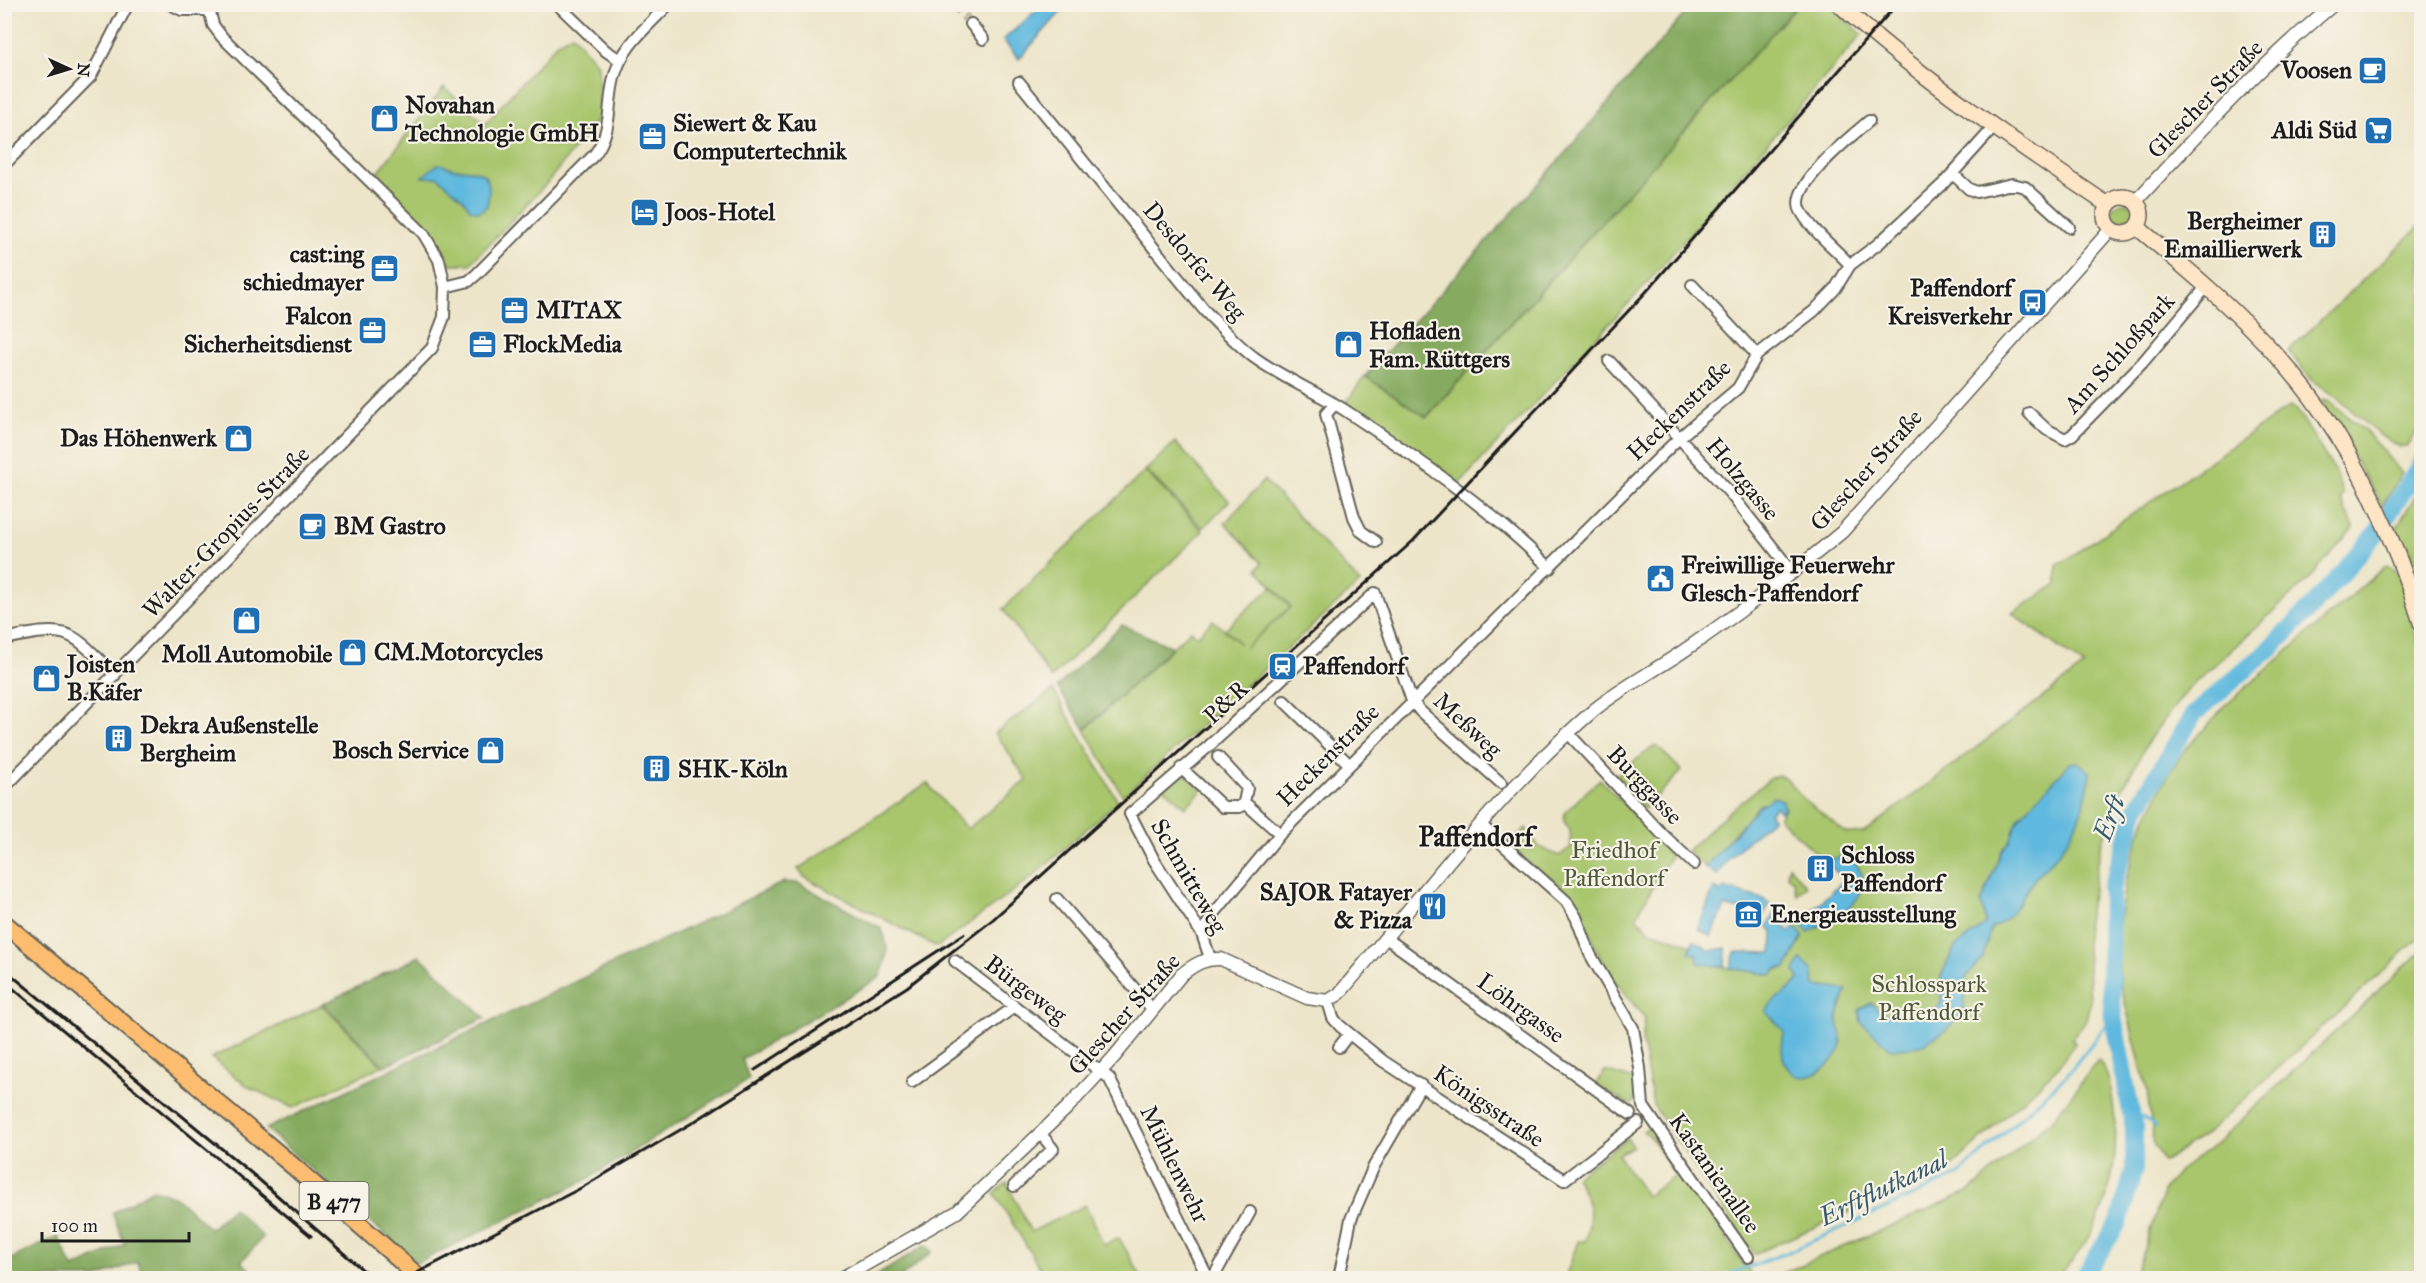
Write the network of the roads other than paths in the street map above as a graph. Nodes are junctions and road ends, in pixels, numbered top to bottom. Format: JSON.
{"nodes":[{"id":1,"x":128,"y":4,"type":"edge"},
{"id":2,"x":170,"y":4,"type":"edge"},
{"id":3,"x":557,"y":4,"type":"edge"},
{"id":4,"x":669,"y":4,"type":"edge"},
{"id":5,"x":1839,"y":4,"type":"edge"},
{"id":6,"x":2334,"y":4,"type":"edge"},
{"id":7,"x":208,"y":7,"type":"edge"},
{"id":8,"x":971,"y":24,"type":"tunnel mouth"},
{"id":9,"x":983,"y":39,"type":"dead end"},
{"id":10,"x":620,"y":60,"type":"junction"},
{"id":11,"x":1019,"y":81,"type":"dead end"},
{"id":12,"x":1869,"y":121,"type":"dead end"},
{"id":13,"x":1995,"y":126,"type":"junction"},
{"id":14,"x":4,"y":165,"type":"edge"},
{"id":15,"x":1953,"y":174,"type":"junction"},
{"id":16,"x":2135,"y":201,"type":"junction"},
{"id":17,"x":2108,"y":205,"type":"junction"},
{"id":18,"x":2069,"y":227,"type":"dead end"},
{"id":19,"x":2137,"y":227,"type":"junction"},
{"id":20,"x":2111,"y":229,"type":"junction"},
{"id":21,"x":1850,"y":265,"type":"junction"},
{"id":22,"x":1692,"y":285,"type":"dead end"},
{"id":23,"x":2207,"y":286,"type":"junction"},
{"id":24,"x":446,"y":287,"type":"junction"},
{"id":25,"x":1757,"y":355,"type":"junction"},
{"id":26,"x":1609,"y":361,"type":"dead end"},
{"id":27,"x":1335,"y":404,"type":"junction"},
{"id":28,"x":2029,"y":413,"type":"dead end"},
{"id":29,"x":1680,"y":437,"type":"junction"},
{"id":30,"x":1376,"y":542,"type":"dead end"},
{"id":31,"x":1550,"y":568,"type":"junction"},
{"id":32,"x":1793,"y":573,"type":"junction"},
{"id":33,"x":1375,"y":593,"type":"joint"},
{"id":34,"x":2421,"y":625,"type":"edge"},
{"id":35,"x":4,"y":639,"type":"edge"},
{"id":36,"x":115,"y":675,"type":"junction"},
{"id":37,"x":1284,"y":701,"type":"dead end"},
{"id":38,"x":1412,"y":701,"type":"junction"},
{"id":39,"x":1568,"y":733,"type":"junction"},
{"id":40,"x":1218,"y":757,"type":"dead end"},
{"id":41,"x":1349,"y":764,"type":"junction"},
{"id":42,"x":1181,"y":768,"type":"junction"},
{"id":43,"x":1501,"y":783,"type":"dead end"},
{"id":44,"x":4,"y":788,"type":"edge"},
{"id":45,"x":1244,"y":802,"type":"junction"},
{"id":46,"x":1130,"y":814,"type":"joint"},
{"id":47,"x":1480,"y":824,"type":"junction"},
{"id":48,"x":1280,"y":834,"type":"junction"},
{"id":49,"x":1694,"y":864,"type":"dead end"},
{"id":50,"x":1057,"y":899,"type":"dead end"},
{"id":51,"x":4,"y":923,"type":"edge"},
{"id":52,"x":1202,"y":934,"type":"junction"},
{"id":53,"x":1386,"y":938,"type":"junction"},
{"id":54,"x":1210,"y":958,"type":"junction"},
{"id":55,"x":955,"y":961,"type":"dead end"},
{"id":56,"x":1328,"y":1001,"type":"junction"},
{"id":57,"x":1014,"y":1007,"type":"junction"},
{"id":58,"x":1153,"y":1010,"type":"junction"},
{"id":59,"x":1349,"y":1034,"type":"junction"},
{"id":60,"x":1339,"y":1047,"type":"dead end"},
{"id":61,"x":1101,"y":1072,"type":"junction"},
{"id":62,"x":912,"y":1082,"type":"dead end"},
{"id":63,"x":1421,"y":1085,"type":"junction"},
{"id":64,"x":1646,"y":1110,"type":"junction"},
{"id":65,"x":1630,"y":1114,"type":"junction"},
{"id":66,"x":1638,"y":1123,"type":"junction"},
{"id":67,"x":1041,"y":1134,"type":"junction"},
{"id":68,"x":1014,"y":1186,"type":"dead end"},
{"id":69,"x":1250,"y":1212,"type":"dead end"},
{"id":70,"x":1748,"y":1257,"type":"dead end"},
{"id":71,"x":420,"y":1278,"type":"edge"},
{"id":72,"x":842,"y":1278,"type":"edge"},
{"id":73,"x":1208,"y":1278,"type":"edge"},
{"id":74,"x":1213,"y":1278,"type":"edge"},
{"id":75,"x":1339,"y":1278,"type":"edge"}],
"edges":[{"from":1,"to":14,"type":"street"},
{"from":2,"to":7,"type":"street"},
{"from":3,"to":10,"type":"street"},
{"from":4,"to":10,"type":"street"},
{"from":5,"to":13,"type":"main road"},
{"from":6,"to":16,"type":"street","name":"Glescher Straße"},
{"from":7,"to":24,"type":"street","name":"Walter-Gropius-Straße"},
{"from":8,"to":9,"type":"street"},
{"from":10,"to":24,"type":"street"},
{"from":11,"to":27,"type":"street","name":"Desdorfer Weg"},
{"from":12,"to":21,"type":"street"},
{"from":13,"to":15,"type":"street","name":"Heckenstraße"},
{"from":13,"to":17,"type":"main road"},
{"from":15,"to":18,"type":"street"},
{"from":15,"to":21,"type":"street","name":"Heckenstraße"},
{"from":16,"to":17,"type":"main road"},
{"from":16,"to":19,"type":"main road"},
{"from":17,"to":20,"type":"main road"},
{"from":19,"to":20,"type":"main road"},
{"from":19,"to":23,"type":"main road"},
{"from":20,"to":32,"type":"street","name":"Glescher Straße"},
{"from":21,"to":25,"type":"street","name":"Heckenstraße"},
{"from":22,"to":25,"type":"street","name":"Heckenstraße"},
{"from":23,"to":28,"type":"street","name":"Am Schloßpark"},
{"from":23,"to":34,"type":"main road"},
{"from":24,"to":36,"type":"street","name":"Walter-Gropius-Straße"},
{"from":25,"to":29,"type":"street","name":"Heckenstraße"},
{"from":26,"to":29,"type":"street","name":"Holzgasse"},
{"from":27,"to":30,"type":"street"},
{"from":27,"to":31,"type":"street","name":"Desdorfer Weg"},
{"from":29,"to":31,"type":"street","name":"Heckenstraße"},
{"from":29,"to":32,"type":"street","name":"Holzgasse"},
{"from":31,"to":38,"type":"street","name":"Heckenstraße"},
{"from":32,"to":39,"type":"street","name":"Glescher Straße"},
{"from":33,"to":38,"type":"street","name":"Meßweg"},
{"from":33,"to":42,"type":"street","name":"P&R"},
{"from":35,"to":36,"type":"street"},
{"from":36,"to":44,"type":"street","name":"Walter-Gropius-Straße"},
{"from":37,"to":41,"type":"street"},
{"from":38,"to":41,"type":"street","name":"Heckenstraße"},
{"from":38,"to":43,"type":"street","name":"Meßweg"},
{"from":39,"to":47,"type":"street","name":"Glescher Straße"},
{"from":39,"to":49,"type":"street","name":"Burggasse"},
{"from":40,"to":45,"type":"street"},
{"from":41,"to":48,"type":"street","name":"Heckenstraße"},
{"from":42,"to":45,"type":"street"},
{"from":42,"to":46,"type":"street","name":"P&R"},
{"from":45,"to":48,"type":"street"},
{"from":46,"to":52,"type":"street","name":"Schmitteweg"},
{"from":47,"to":53,"type":"street","name":"Glescher Straße"},
{"from":47,"to":64,"type":"street"},
{"from":48,"to":52,"type":"street","name":"Heckenstraße"},
{"from":50,"to":58,"type":"street"},
{"from":51,"to":71,"type":"main road","number":"B 477"},
{"from":52,"to":54,"type":"street","name":"Schmitteweg"},
{"from":53,"to":56,"type":"street","name":"Glescher Straße"},
{"from":53,"to":65,"type":"street","name":"Löhrgasse"},
{"from":54,"to":56,"type":"street","name":"Glescher Straße"},
{"from":54,"to":58,"type":"street","name":"Glescher Straße"},
{"from":55,"to":57,"type":"street","name":"Bürgeweg"},
{"from":56,"to":59,"type":"street","name":"Königsstraße"},
{"from":57,"to":61,"type":"street","name":"Bürgeweg"},
{"from":57,"to":62,"type":"street"},
{"from":58,"to":61,"type":"street","name":"Glescher Straße"},
{"from":59,"to":60,"type":"street"},
{"from":59,"to":63,"type":"street","name":"Königsstraße"},
{"from":61,"to":67,"type":"street","name":"Glescher Straße"},
{"from":61,"to":73,"type":"street","name":"Mühlenwehr"},
{"from":63,"to":66,"type":"street","name":"Königsstraße"},
{"from":63,"to":75,"type":"street"},
{"from":64,"to":65,"type":"street"},
{"from":64,"to":66,"type":"street"},
{"from":64,"to":70,"type":"street","name":"Kastanienallee"},
{"from":65,"to":66,"type":"street"},
{"from":67,"to":68,"type":"street"},
{"from":67,"to":72,"type":"street","name":"Glescher Straße"},
{"from":69,"to":74,"type":"street"}]}
